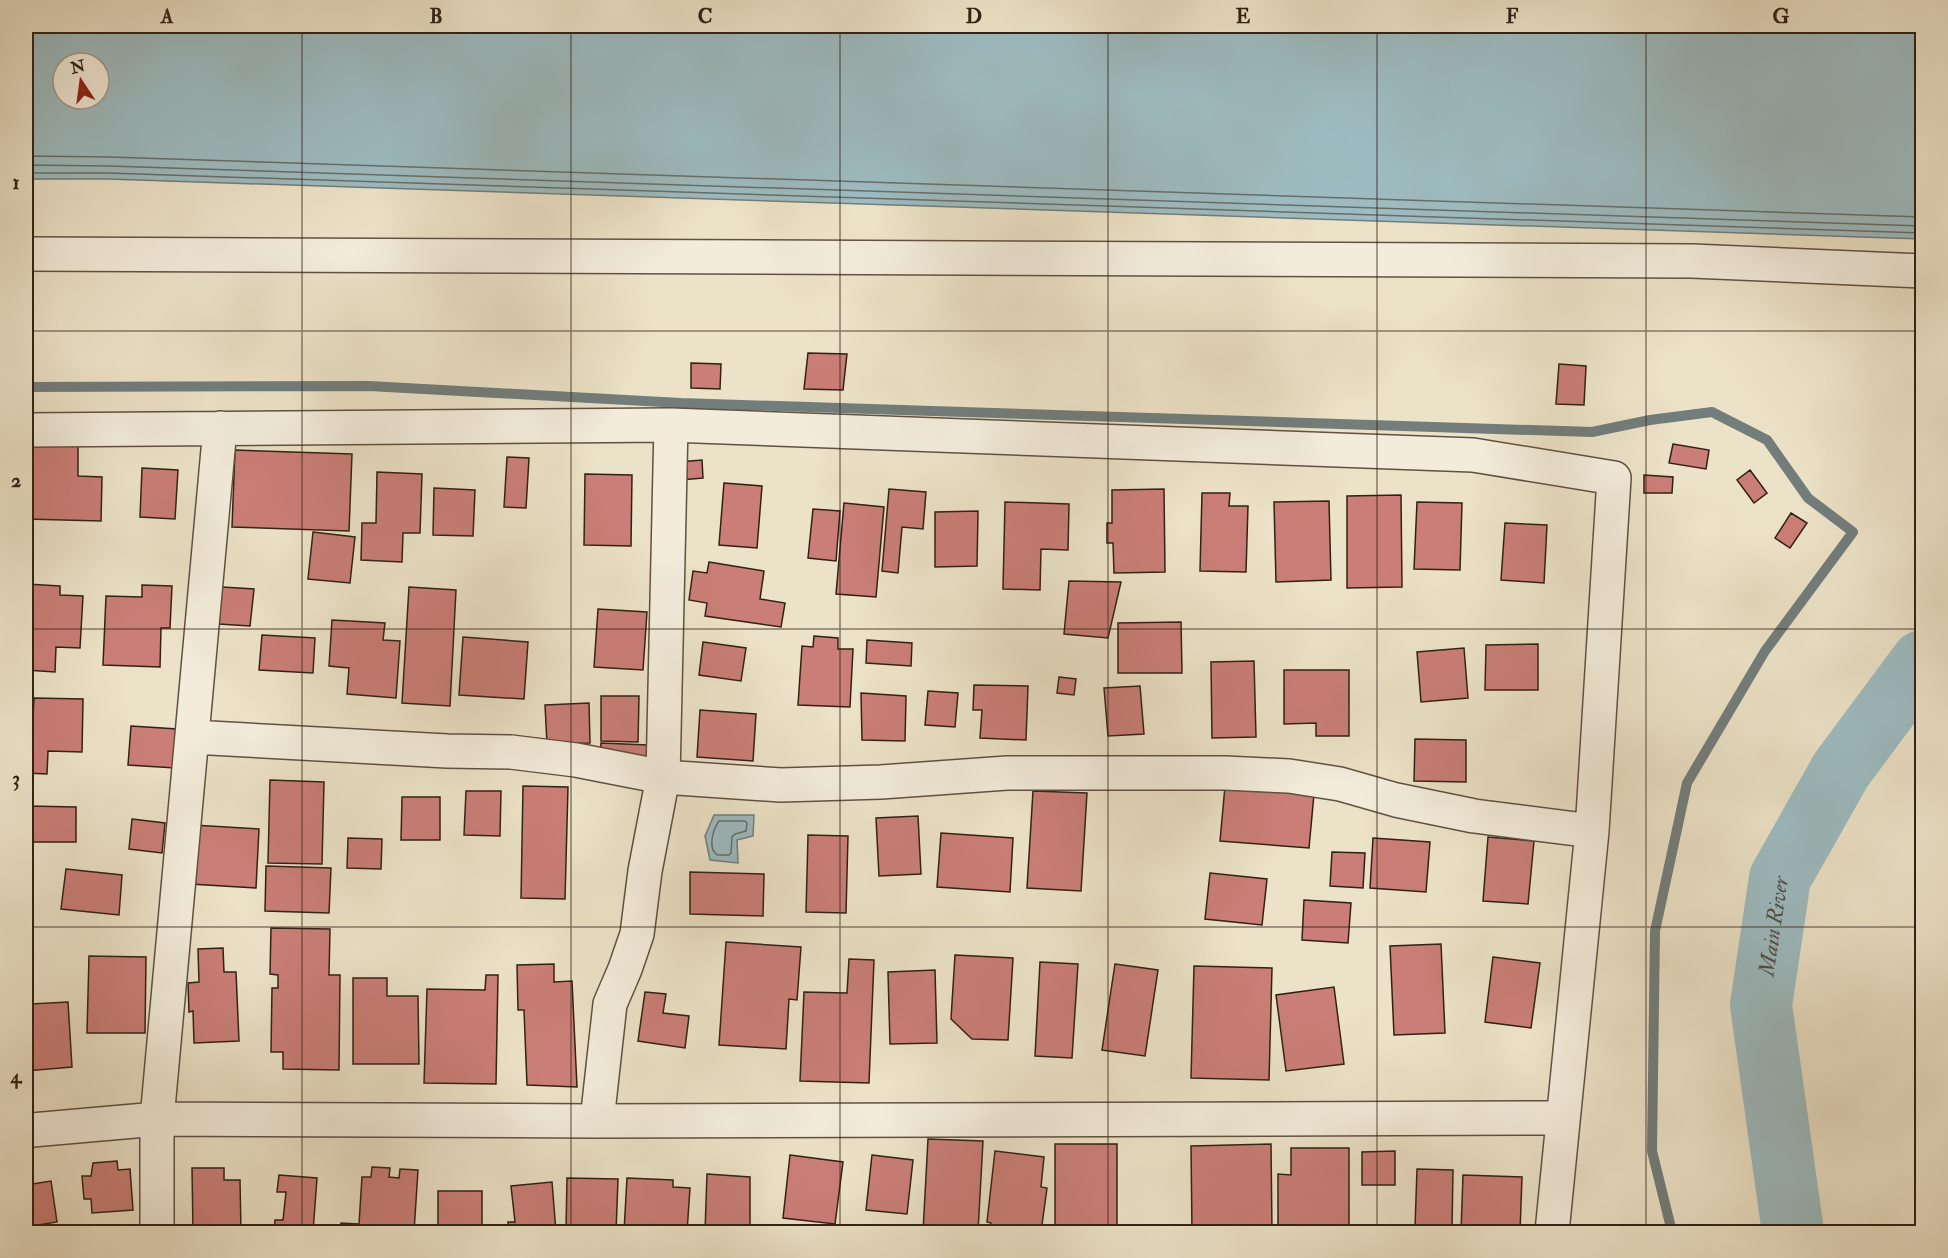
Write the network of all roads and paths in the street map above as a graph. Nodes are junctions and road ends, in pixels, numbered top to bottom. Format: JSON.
{"nodes":[{"id":1,"x":26,"y":254,"type":"edge"},
{"id":2,"x":1923,"y":271,"type":"edge"},
{"id":3,"x":671,"y":425,"type":"junction"},
{"id":4,"x":220,"y":428,"type":"junction"},
{"id":5,"x":26,"y":430,"type":"edge"},
{"id":6,"x":192,"y":737,"type":"junction"},
{"id":7,"x":663,"y":777,"type":"junction"},
{"id":8,"x":1592,"y":831,"type":"junction"},
{"id":9,"x":1563,"y":1118,"type":"junction"},
{"id":10,"x":157,"y":1119,"type":"junction"},
{"id":11,"x":597,"y":1120,"type":"junction"},
{"id":12,"x":26,"y":1132,"type":"edge"},
{"id":13,"x":156,"y":1233,"type":"edge"},
{"id":14,"x":1552,"y":1233,"type":"edge"}],
"edges":[{"from":1,"to":2,"type":"street"},
{"from":3,"to":4,"type":"street"},
{"from":3,"to":7,"type":"street"},
{"from":3,"to":8,"type":"street"},
{"from":4,"to":5,"type":"street"},
{"from":4,"to":6,"type":"street"},
{"from":6,"to":7,"type":"street"},
{"from":6,"to":10,"type":"street"},
{"from":7,"to":8,"type":"street"},
{"from":7,"to":11,"type":"street"},
{"from":8,"to":9,"type":"street"},
{"from":9,"to":11,"type":"street"},
{"from":9,"to":14,"type":"street"},
{"from":10,"to":11,"type":"street"},
{"from":10,"to":12,"type":"street"},
{"from":10,"to":13,"type":"street"}]}
